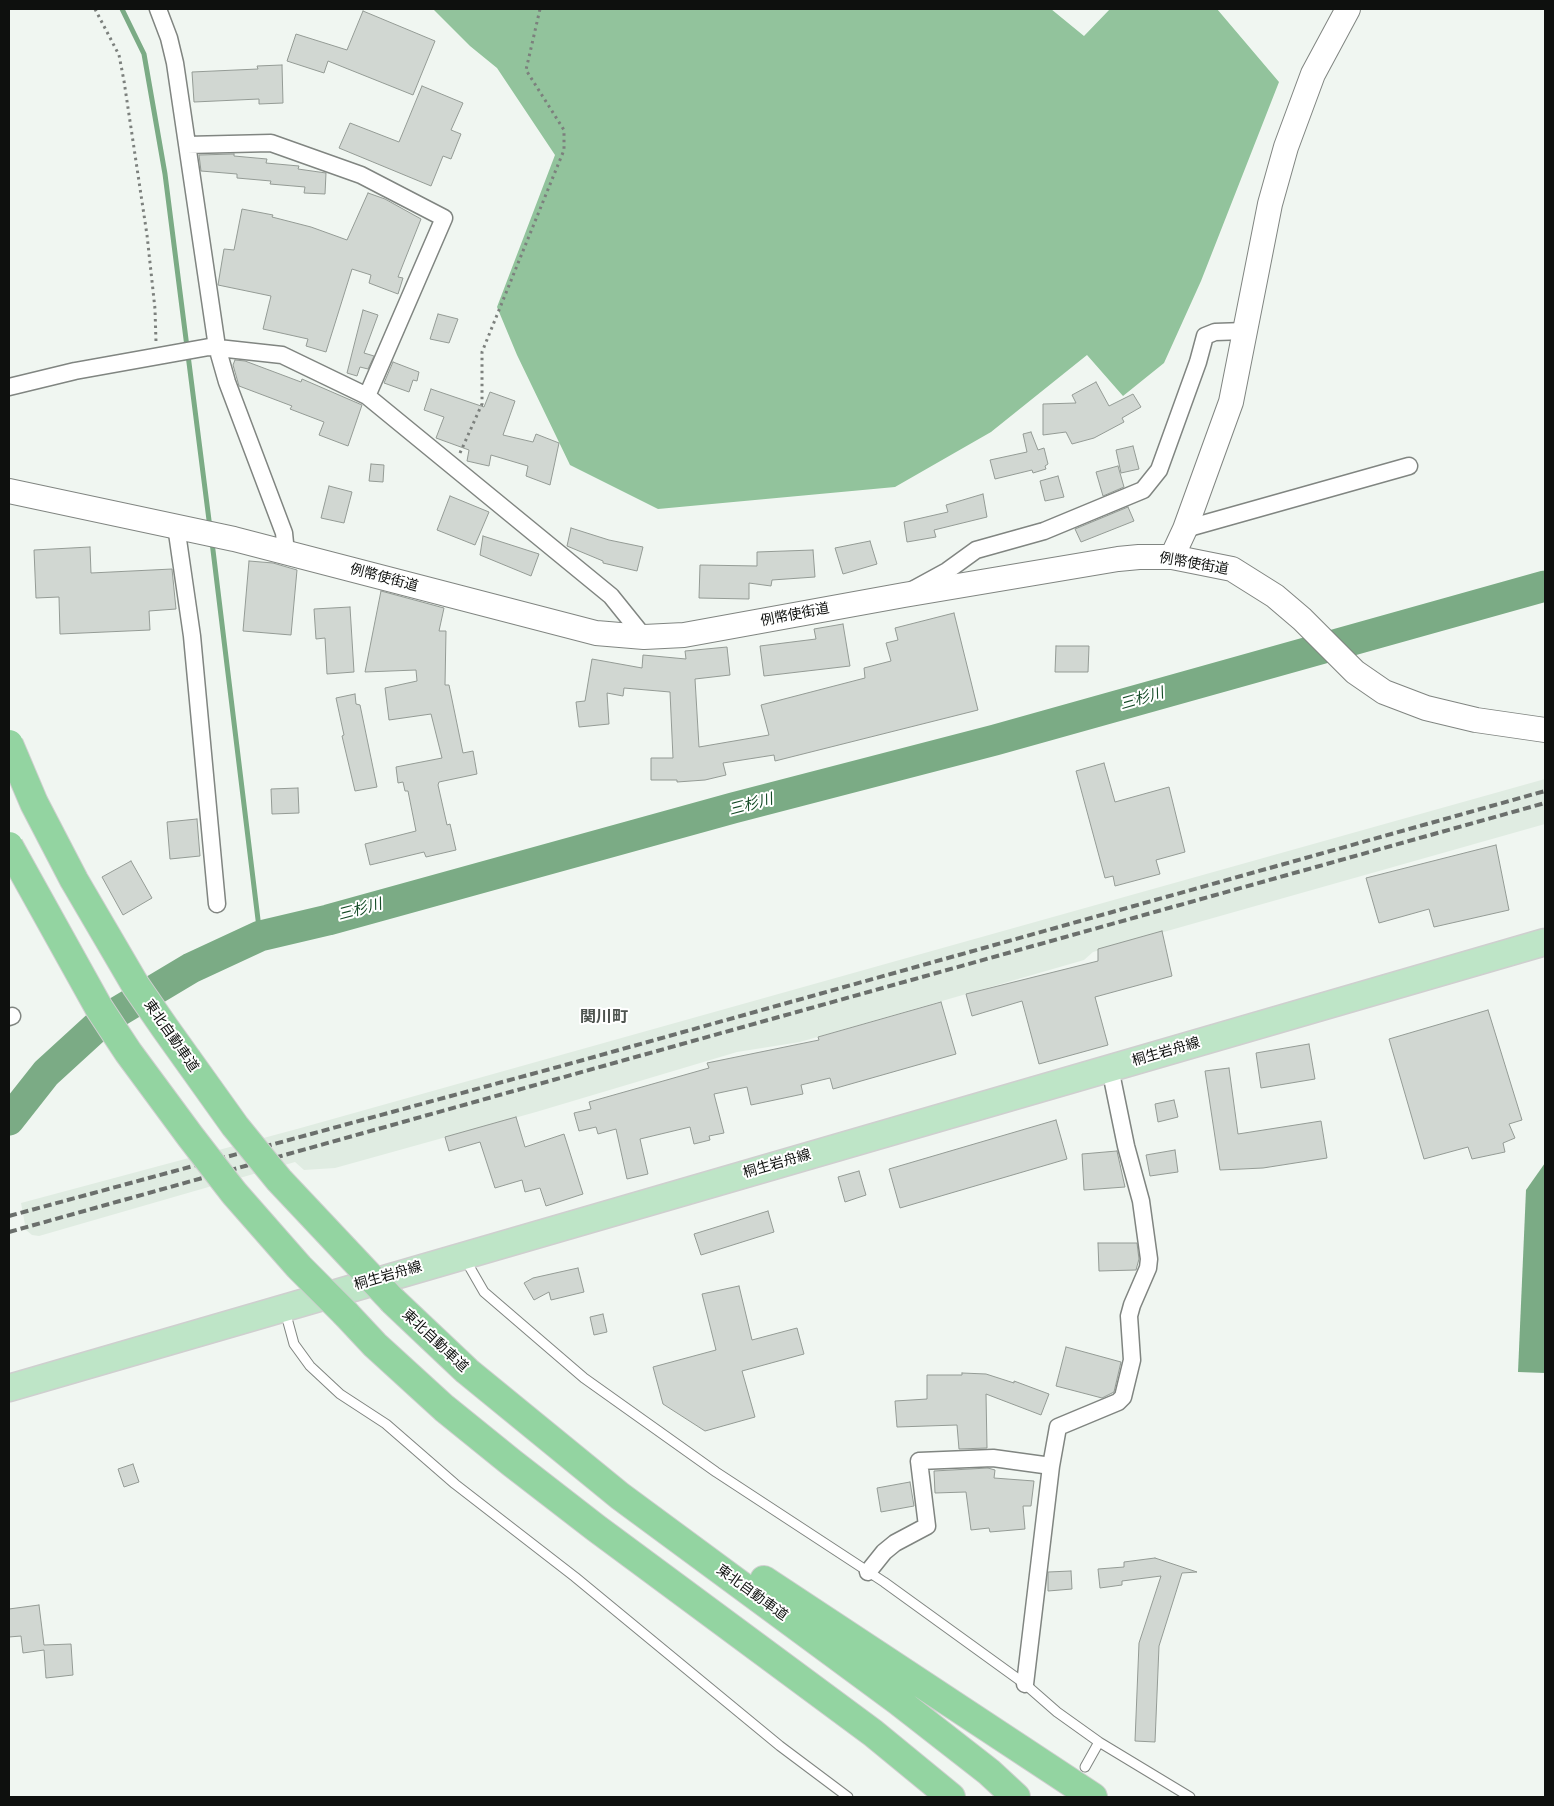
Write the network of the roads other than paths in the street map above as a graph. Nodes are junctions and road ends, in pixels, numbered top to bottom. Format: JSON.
{"nodes":[{"id":1,"x":158,"y":9,"type":"edge"},
{"id":2,"x":1348,"y":9,"type":"edge"},
{"id":3,"x":187,"y":145,"type":"junction"},
{"id":4,"x":1245,"y":331,"type":"junction"},
{"id":5,"x":213,"y":347,"type":"junction"},
{"id":6,"x":9,"y":387,"type":"edge"},
{"id":7,"x":367,"y":396,"type":"junction"},
{"id":8,"x":1409,"y":466,"type":"dead end"},
{"id":9,"x":9,"y":491,"type":"edge"},
{"id":10,"x":181,"y":527,"type":"junction"},
{"id":11,"x":1185,"y":529,"type":"junction"},
{"id":12,"x":286,"y":553,"type":"junction"},
{"id":13,"x":1172,"y":557,"type":"junction"},
{"id":14,"x":904,"y":595,"type":"junction"},
{"id":15,"x":644,"y":637,"type":"junction"},
{"id":16,"x":1545,"y":730,"type":"edge"},
{"id":17,"x":9,"y":744,"type":"edge"},
{"id":18,"x":9,"y":846,"type":"edge"},
{"id":19,"x":217,"y":904,"type":"dead end"},
{"id":20,"x":1545,"y":942,"type":"edge"},
{"id":21,"x":1110,"y":1068,"type":"junction"},
{"id":22,"x":463,"y":1254,"type":"junction"},
{"id":23,"x":283,"y":1306,"type":"junction"},
{"id":24,"x":9,"y":1388,"type":"edge"},
{"id":25,"x":1051,"y":1466,"type":"junction"},
{"id":26,"x":620,"y":1496,"type":"junction"},
{"id":27,"x":868,"y":1572,"type":"junction"},
{"id":28,"x":1025,"y":1684,"type":"junction"},
{"id":29,"x":873,"y":1733,"type":"junction"},
{"id":30,"x":1099,"y":1742,"type":"junction"},
{"id":31,"x":1085,"y":1788,"type":"edge"},
{"id":32,"x":848,"y":1797,"type":"edge"},
{"id":33,"x":921,"y":1797,"type":"edge"},
{"id":34,"x":951,"y":1797,"type":"edge"},
{"id":35,"x":1016,"y":1797,"type":"edge"},
{"id":36,"x":1190,"y":1797,"type":"edge"}],
"edges":[{"from":1,"to":3,"type":"street"},
{"from":2,"to":4,"type":"street"},
{"from":3,"to":5,"type":"street"},
{"from":3,"to":7,"type":"street"},
{"from":4,"to":11,"type":"street"},
{"from":4,"to":14,"type":"street"},
{"from":5,"to":6,"type":"street"},
{"from":5,"to":7,"type":"street"},
{"from":5,"to":12,"type":"street"},
{"from":7,"to":15,"type":"street"},
{"from":8,"to":11,"type":"street"},
{"from":9,"to":10,"type":"street","name":"例幣使街道"},
{"from":10,"to":12,"type":"street","name":"例幣使街道"},
{"from":10,"to":19,"type":"street"},
{"from":11,"to":13,"type":"street"},
{"from":12,"to":15,"type":"street","name":"例幣使街道"},
{"from":13,"to":14,"type":"street","name":"例幣使街道"},
{"from":13,"to":16,"type":"street","name":"例幣使街道"},
{"from":14,"to":15,"type":"street","name":"例幣使街道"},
{"from":17,"to":26,"type":"highway","name":"東北自動車道","bridge":true},
{"from":18,"to":29,"type":"highway","bridge":true},
{"from":20,"to":21,"type":"main road","name":"桐生岩舟線"},
{"from":21,"to":22,"type":"main road","name":"桐生岩舟線"},
{"from":21,"to":25,"type":"street"},
{"from":22,"to":23,"type":"main road","name":"桐生岩舟線"},
{"from":22,"to":27,"type":"lane"},
{"from":23,"to":24,"type":"main road","name":"桐生岩舟線"},
{"from":23,"to":32,"type":"lane"},
{"from":25,"to":27,"type":"street"},
{"from":25,"to":28,"type":"street"},
{"from":26,"to":31,"type":"highway"},
{"from":26,"to":35,"type":"highway","name":"東北自動車道"},
{"from":27,"to":28,"type":"lane"},
{"from":28,"to":30,"type":"lane"},
{"from":29,"to":33,"type":"highway"},
{"from":29,"to":34,"type":"highway"},
{"from":30,"to":31,"type":"lane"},
{"from":30,"to":36,"type":"lane"}]}
